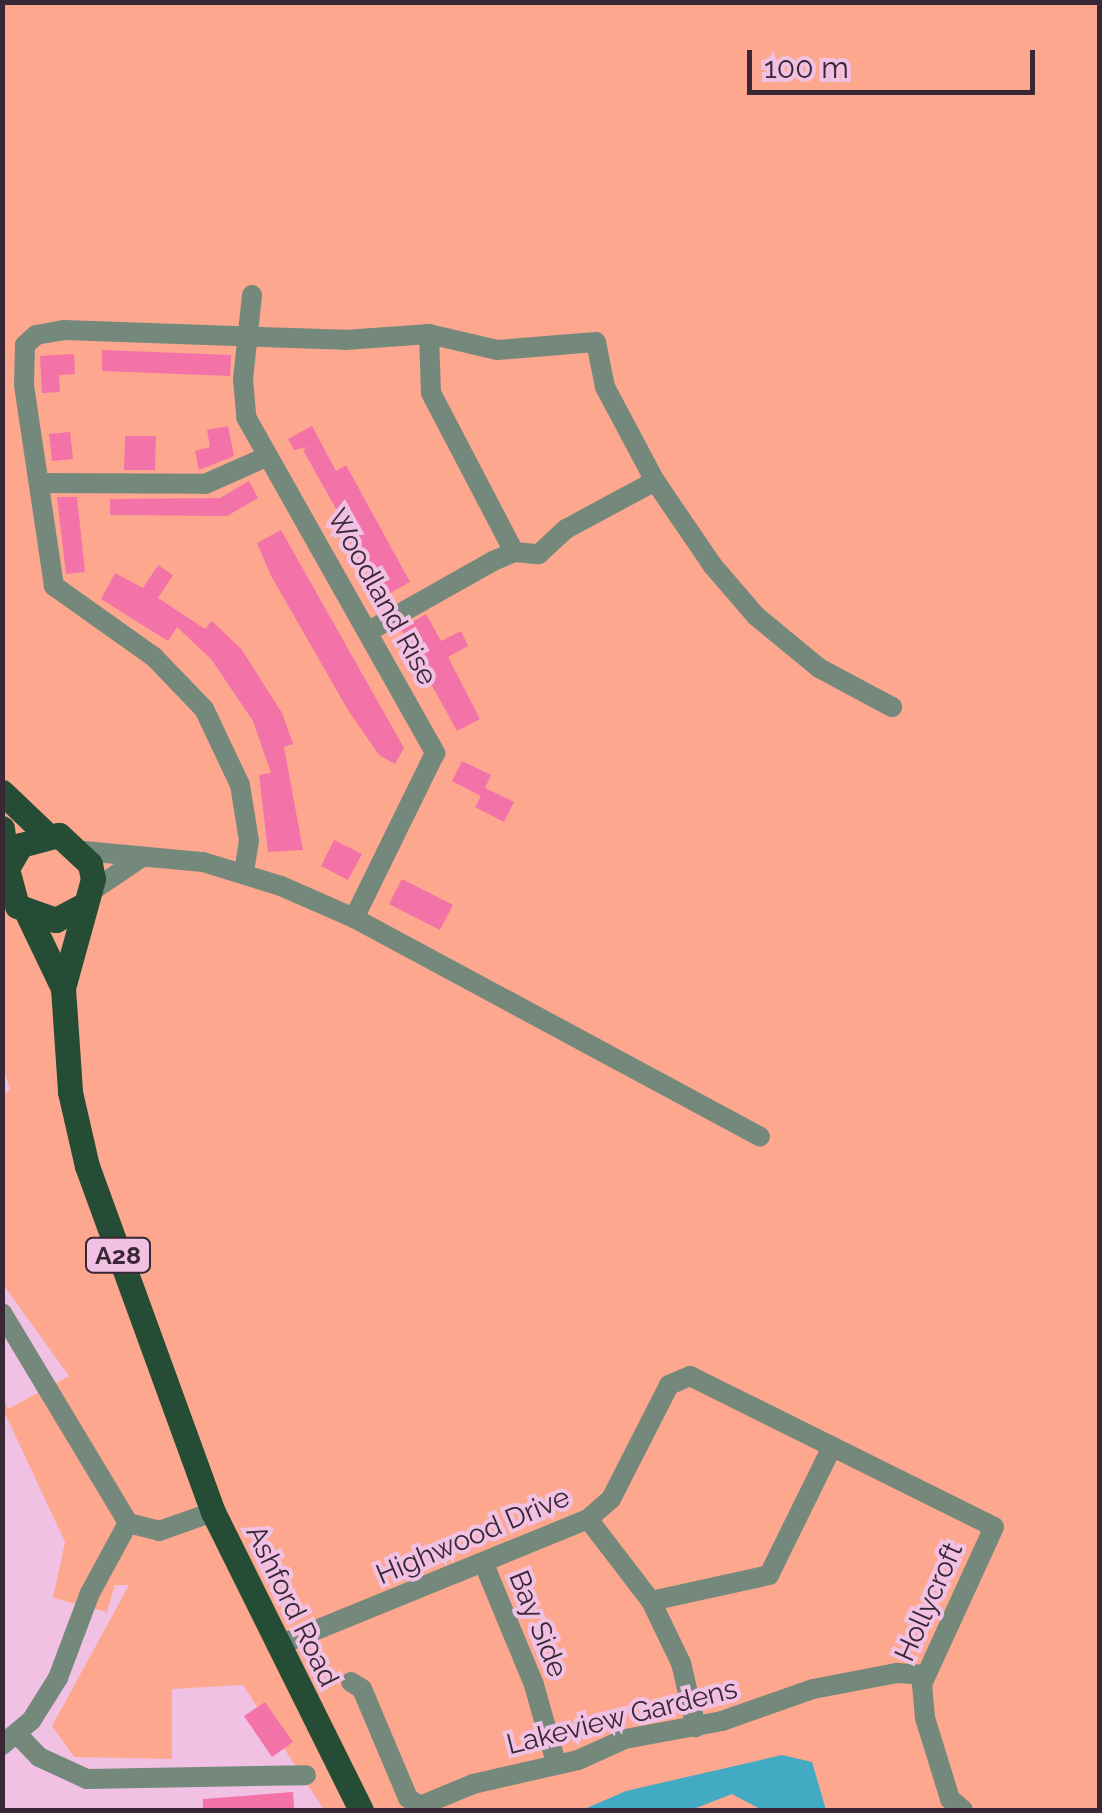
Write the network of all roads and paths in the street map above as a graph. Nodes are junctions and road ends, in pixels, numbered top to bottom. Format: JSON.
{"nodes":[{"id":1,"x":252,"y":295,"type":"dead end"},
{"id":2,"x":429,"y":334,"type":"junction"},
{"id":3,"x":248,"y":336,"type":"junction"},
{"id":4,"x":264,"y":458,"type":"junction"},
{"id":5,"x":655,"y":481,"type":"junction"},
{"id":6,"x":40,"y":483,"type":"junction"},
{"id":7,"x":514,"y":552,"type":"junction"},
{"id":8,"x":370,"y":631,"type":"junction"},
{"id":9,"x":892,"y":707,"type":"dead end"},
{"id":10,"x":2,"y":792,"type":"edge"},
{"id":11,"x":2,"y":828,"type":"edge"},
{"id":12,"x":46,"y":834,"type":"junction"},
{"id":13,"x":84,"y":851,"type":"junction"},
{"id":14,"x":142,"y":858,"type":"junction"},
{"id":15,"x":7,"y":868,"type":"junction"},
{"id":16,"x":244,"y":872,"type":"junction"},
{"id":17,"x":86,"y":900,"type":"junction"},
{"id":18,"x":28,"y":914,"type":"junction"},
{"id":19,"x":354,"y":918,"type":"junction"},
{"id":20,"x":63,"y":988,"type":"junction"},
{"id":21,"x":760,"y":1137,"type":"dead end"},
{"id":22,"x":2,"y":1313,"type":"edge"},
{"id":23,"x":832,"y":1447,"type":"junction"},
{"id":24,"x":213,"y":1512,"type":"junction"},
{"id":25,"x":588,"y":1519,"type":"junction"},
{"id":26,"x":128,"y":1523,"type":"junction"},
{"id":27,"x":484,"y":1564,"type":"junction"},
{"id":28,"x":652,"y":1601,"type":"junction"},
{"id":29,"x":278,"y":1646,"type":"junction"},
{"id":30,"x":923,"y":1676,"type":"junction"},
{"id":31,"x":351,"y":1682,"type":"dead end"},
{"id":32,"x":696,"y":1727,"type":"junction"},
{"id":33,"x":10,"y":1740,"type":"edge"},
{"id":34,"x":556,"y":1763,"type":"junction"},
{"id":35,"x":306,"y":1775,"type":"dead end"},
{"id":36,"x":361,"y":1810,"type":"edge"},
{"id":37,"x":963,"y":1810,"type":"edge"}],
"edges":[{"from":1,"to":3,"type":"street","name":"Woodland Rise"},
{"from":2,"to":3,"type":"street"},
{"from":2,"to":5,"type":"street"},
{"from":2,"to":7,"type":"street"},
{"from":3,"to":4,"type":"street","name":"Woodland Rise"},
{"from":3,"to":6,"type":"street"},
{"from":4,"to":6,"type":"street"},
{"from":4,"to":8,"type":"street","name":"Woodland Rise"},
{"from":5,"to":7,"type":"street"},
{"from":5,"to":9,"type":"street"},
{"from":6,"to":16,"type":"street"},
{"from":7,"to":8,"type":"street"},
{"from":8,"to":19,"type":"street","name":"Woodland Rise"},
{"from":10,"to":12,"type":"main road"},
{"from":11,"to":15,"type":"main road"},
{"from":12,"to":13,"type":"main road"},
{"from":12,"to":15,"type":"main road"},
{"from":13,"to":14,"type":"street"},
{"from":13,"to":17,"type":"main road"},
{"from":14,"to":16,"type":"street"},
{"from":14,"to":17,"type":"street"},
{"from":15,"to":18,"type":"main road"},
{"from":16,"to":19,"type":"street"},
{"from":17,"to":18,"type":"main road"},
{"from":17,"to":20,"type":"main road","number":"A28"},
{"from":18,"to":20,"type":"main road","number":"A28"},
{"from":19,"to":21,"type":"street"},
{"from":20,"to":24,"type":"main road","number":"A28"},
{"from":22,"to":26,"type":"street"},
{"from":23,"to":25,"type":"street","name":"Highwood Drive"},
{"from":23,"to":28,"type":"street"},
{"from":23,"to":30,"type":"street","name":"Hollycroft"},
{"from":24,"to":26,"type":"street","name":"Ashford Road"},
{"from":24,"to":29,"type":"main road","name":"Ashford Road","number":"A28"},
{"from":25,"to":27,"type":"street","name":"Highwood Drive"},
{"from":25,"to":28,"type":"street"},
{"from":26,"to":33,"type":"street"},
{"from":27,"to":29,"type":"street","name":"Highwood Drive"},
{"from":27,"to":34,"type":"street","name":"Bay Side"},
{"from":28,"to":32,"type":"street"},
{"from":29,"to":36,"type":"main road","name":"Ashford Road","number":"A28"},
{"from":30,"to":32,"type":"street","name":"Lakeview Gardens"},
{"from":30,"to":37,"type":"street","name":"Hollycroft"},
{"from":31,"to":34,"type":"street","name":"Lakeview Gardens"},
{"from":32,"to":34,"type":"street","name":"Lakeview Gardens"},
{"from":33,"to":35,"type":"street"}]}
